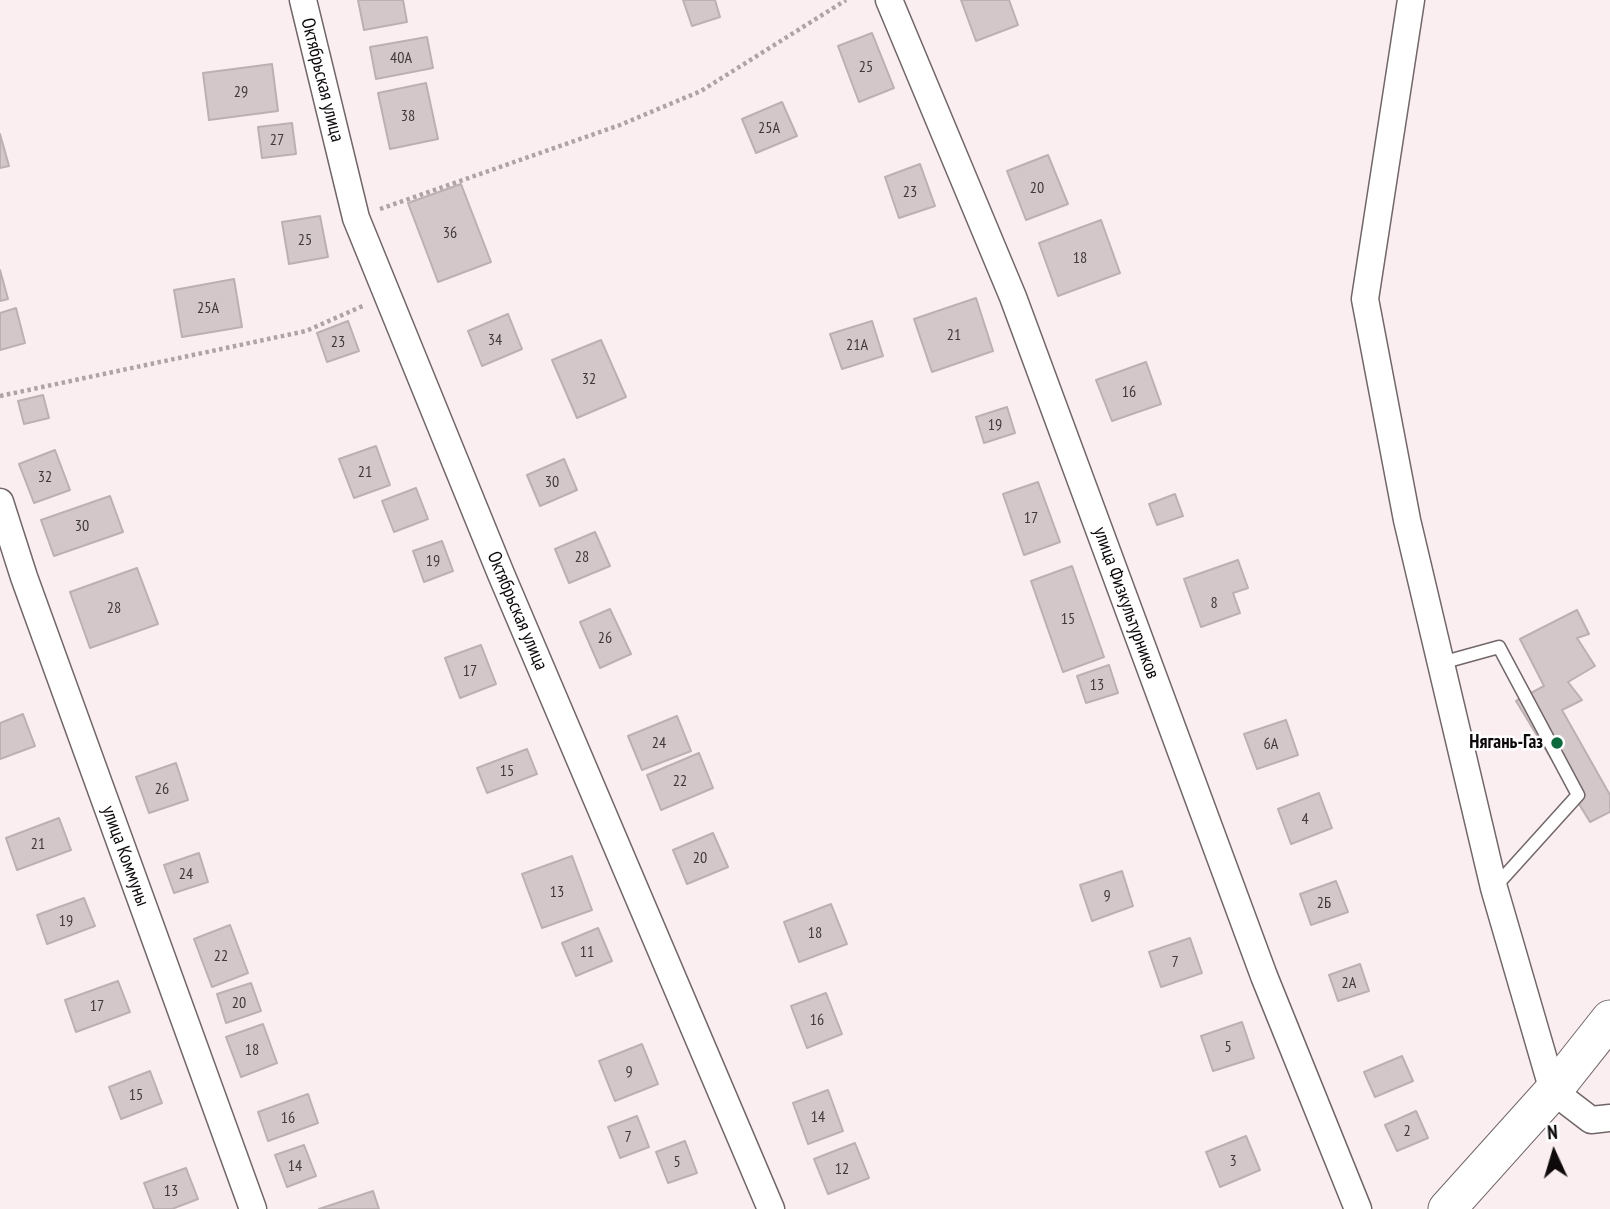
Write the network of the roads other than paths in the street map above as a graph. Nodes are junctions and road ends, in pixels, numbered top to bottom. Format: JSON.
{"nodes":[{"id":1,"x":303,"y":0,"type":"edge"},
{"id":2,"x":889,"y":0,"type":"edge"},
{"id":3,"x":1411,"y":0,"type":"edge"},
{"id":4,"x":0,"y":502,"type":"edge"},
{"id":5,"x":1441,"y":663,"type":"junction"},
{"id":6,"x":1494,"y":888,"type":"junction"},
{"id":7,"x":1610,"y":1019,"type":"edge"},
{"id":8,"x":1553,"y":1091,"type":"junction"},
{"id":9,"x":1610,"y":1118,"type":"edge"},
{"id":10,"x":253,"y":1209,"type":"edge"},
{"id":11,"x":771,"y":1209,"type":"edge"},
{"id":12,"x":1357,"y":1209,"type":"edge"},
{"id":13,"x":1447,"y":1209,"type":"edge"}],
"edges":[{"from":1,"to":11,"type":"street","name":"Октябрьская улица"},
{"from":2,"to":12,"type":"street","name":"улица Физкультурников"},
{"from":3,"to":5,"type":"street"},
{"from":4,"to":10,"type":"street","name":"улица Коммуны"},
{"from":5,"to":6,"type":"street"},
{"from":5,"to":6,"type":"lane"},
{"from":6,"to":8,"type":"street"},
{"from":7,"to":8,"type":"street"},
{"from":8,"to":9,"type":"street"},
{"from":8,"to":13,"type":"street"}]}
